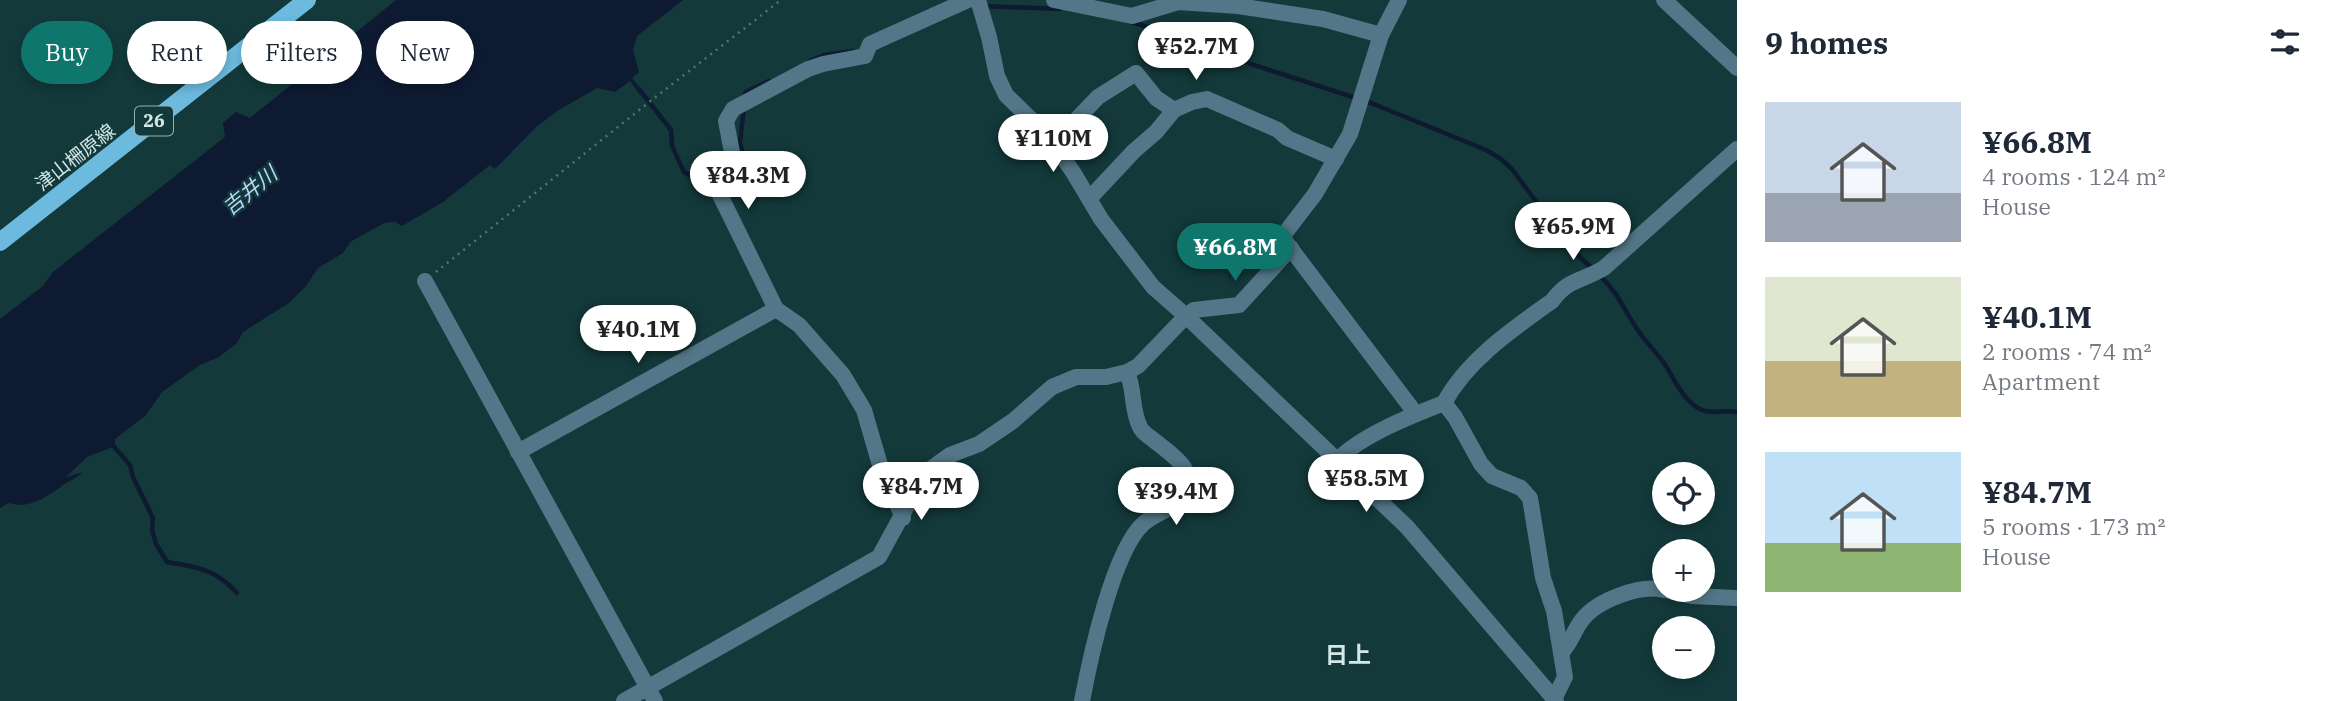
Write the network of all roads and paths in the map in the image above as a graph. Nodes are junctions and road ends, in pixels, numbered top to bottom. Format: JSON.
{"nodes":[{"id":1,"x":307,"y":0,"type":"edge"},
{"id":2,"x":781,"y":0,"type":"edge"},
{"id":3,"x":968,"y":0,"type":"edge"},
{"id":4,"x":978,"y":0,"type":"edge"},
{"id":5,"x":1054,"y":0,"type":"edge"},
{"id":6,"x":1399,"y":0,"type":"edge"},
{"id":7,"x":1664,"y":0,"type":"edge"},
{"id":8,"x":1381,"y":35,"type":"junction"},
{"id":9,"x":1737,"y":68,"type":"edge"},
{"id":10,"x":1174,"y":110,"type":"junction"},
{"id":11,"x":1054,"y":144,"type":"junction"},
{"id":12,"x":1737,"y":149,"type":"edge"},
{"id":13,"x":1336,"y":159,"type":"junction"},
{"id":14,"x":1089,"y":199,"type":"junction"},
{"id":15,"x":0,"y":242,"type":"edge"},
{"id":16,"x":1291,"y":248,"type":"junction"},
{"id":17,"x":425,"y":281,"type":"joint"},
{"id":18,"x":776,"y":309,"type":"junction"},
{"id":19,"x":1186,"y":316,"type":"junction"},
{"id":20,"x":1128,"y":372,"type":"junction"},
{"id":21,"x":1444,"y":403,"type":"junction"},
{"id":22,"x":1416,"y":414,"type":"junction"},
{"id":23,"x":518,"y":452,"type":"junction"},
{"id":24,"x":1337,"y":461,"type":"junction"},
{"id":25,"x":902,"y":518,"type":"junction"},
{"id":26,"x":1652,"y":589,"type":"edge"},
{"id":27,"x":1715,"y":597,"type":"edge"},
{"id":28,"x":1737,"y":598,"type":"edge"},
{"id":29,"x":1561,"y":653,"type":"junction"},
{"id":30,"x":651,"y":694,"type":"edge"},
{"id":31,"x":1555,"y":700,"type":"edge"},
{"id":32,"x":624,"y":701,"type":"edge"},
{"id":33,"x":1082,"y":701,"type":"edge"}],
"edges":[{"from":1,"to":15,"type":"main road","name":"津山柵原線","number":"26"},
{"from":2,"to":17,"type":"path"},
{"from":3,"to":18,"type":"street"},
{"from":4,"to":11,"type":"street"},
{"from":5,"to":8,"type":"street"},
{"from":6,"to":8,"type":"street"},
{"from":7,"to":9,"type":"street"},
{"from":8,"to":13,"type":"street"},
{"from":10,"to":11,"type":"street"},
{"from":10,"to":13,"type":"street"},
{"from":10,"to":14,"type":"street"},
{"from":11,"to":14,"type":"street"},
{"from":12,"to":21,"type":"street"},
{"from":13,"to":16,"type":"street"},
{"from":14,"to":19,"type":"street"},
{"from":16,"to":19,"type":"street"},
{"from":16,"to":22,"type":"street"},
{"from":17,"to":23,"type":"street"},
{"from":18,"to":23,"type":"street"},
{"from":18,"to":25,"type":"street"},
{"from":19,"to":20,"type":"street"},
{"from":19,"to":24,"type":"street"},
{"from":20,"to":25,"type":"street"},
{"from":20,"to":33,"type":"street"},
{"from":21,"to":22,"type":"street"},
{"from":21,"to":29,"type":"street"},
{"from":22,"to":24,"type":"street"},
{"from":23,"to":30,"type":"street"},
{"from":24,"to":31,"type":"street"},
{"from":25,"to":30,"type":"street"},
{"from":26,"to":29,"type":"street"},
{"from":27,"to":28,"type":"street"},
{"from":29,"to":31,"type":"street"},
{"from":30,"to":32,"type":"street"}]}
